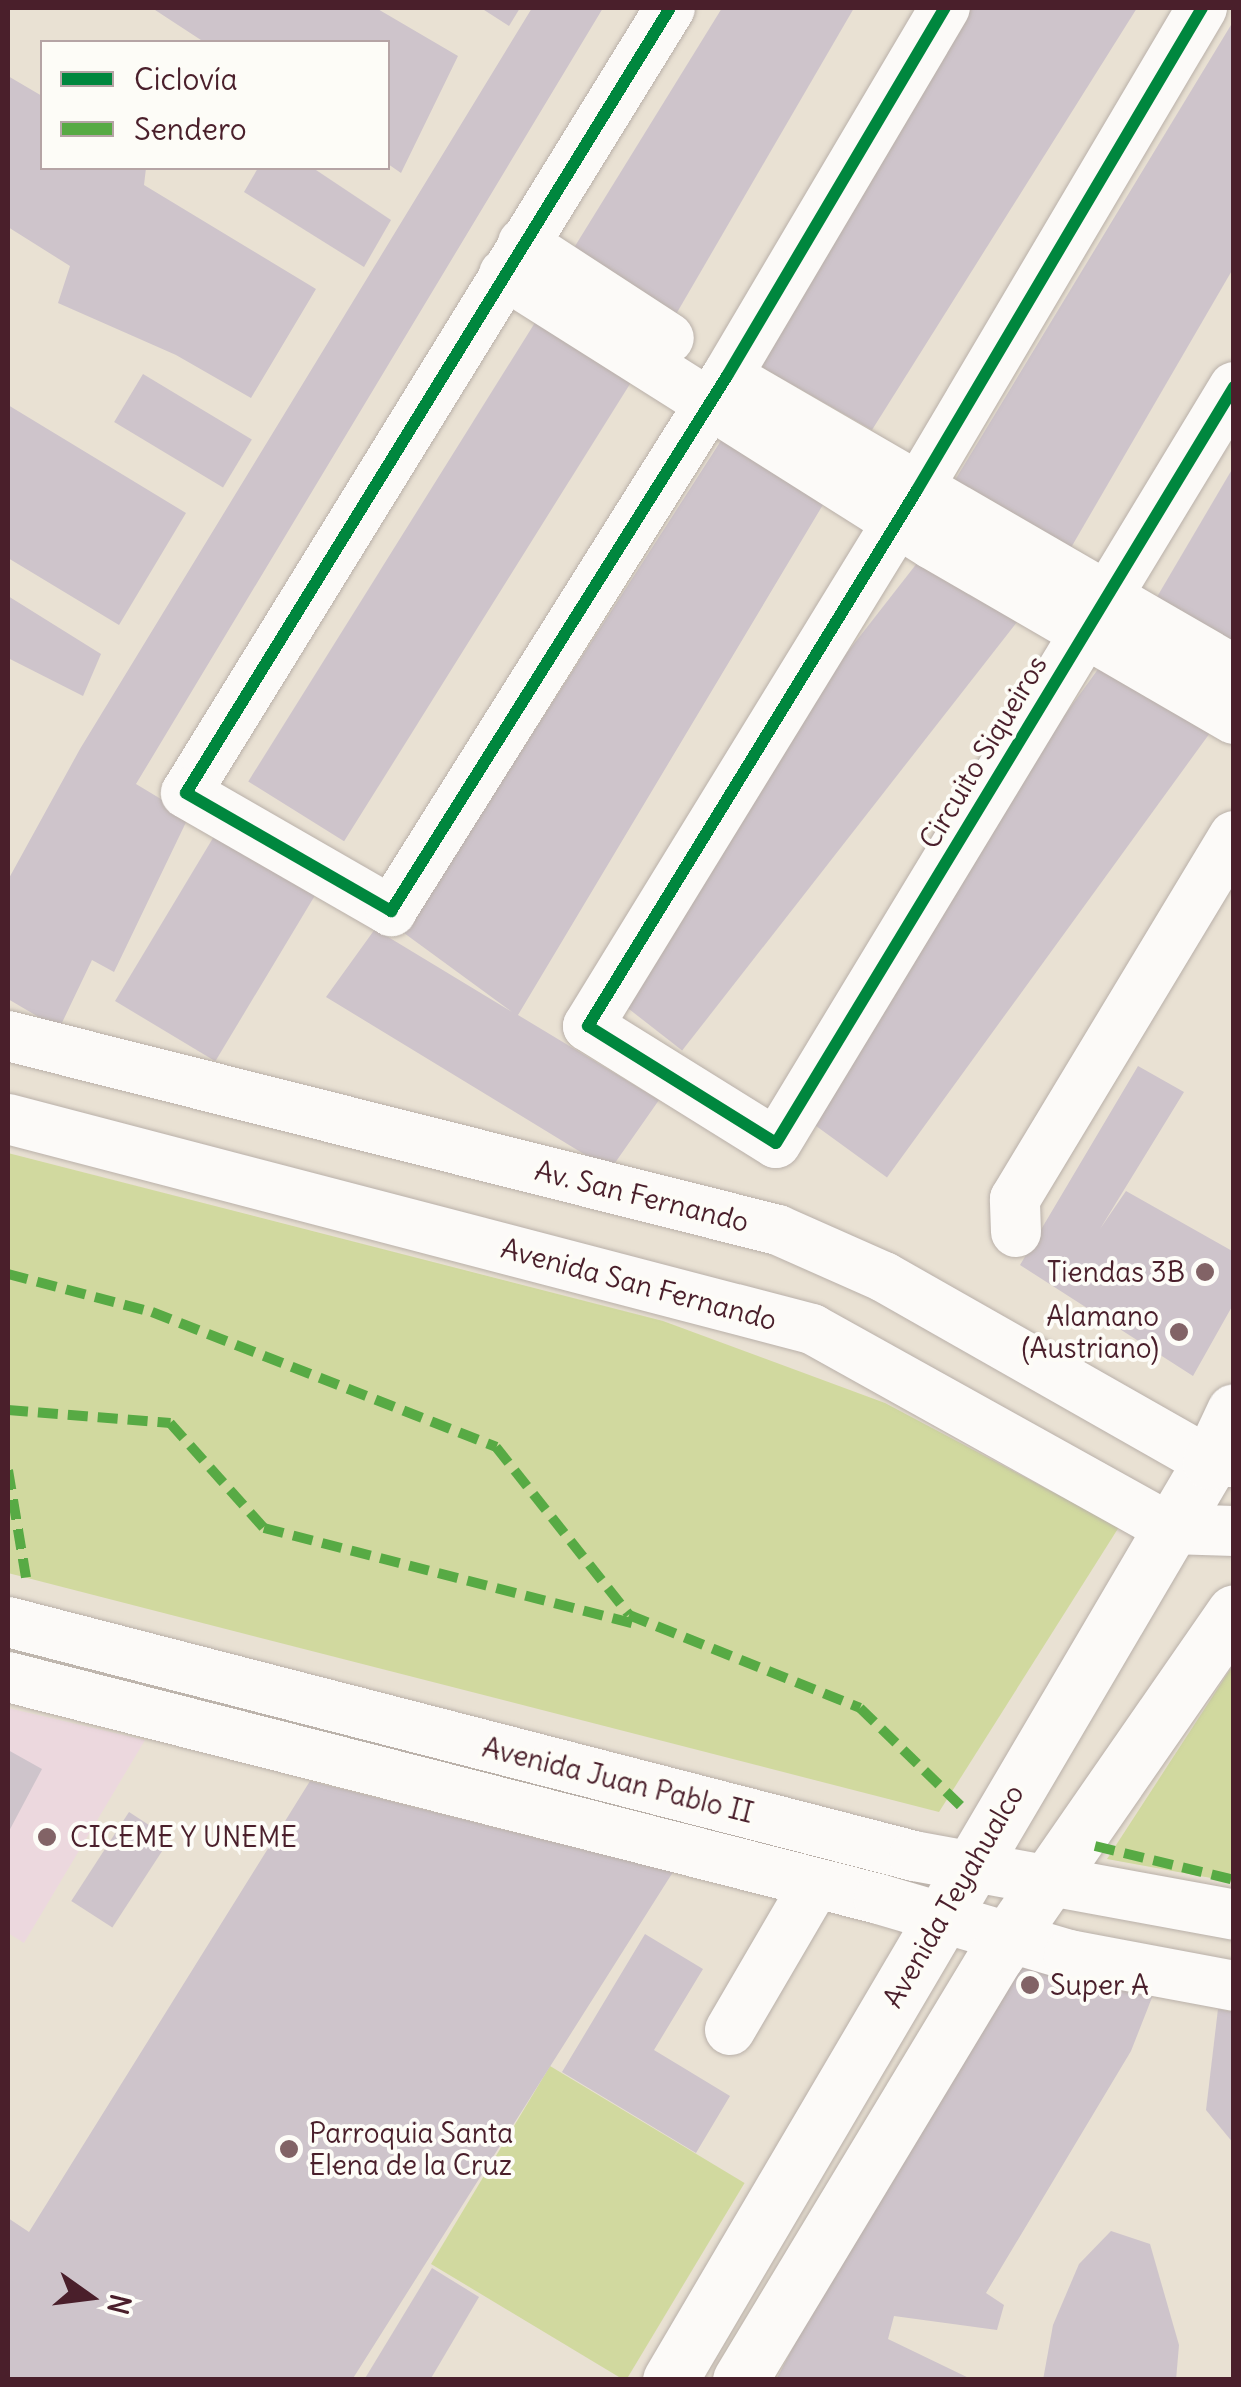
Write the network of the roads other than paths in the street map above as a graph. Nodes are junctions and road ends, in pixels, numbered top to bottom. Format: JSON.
{"nodes":[{"id":1,"x":670,"y":8,"type":"edge"},
{"id":2,"x":945,"y":8,"type":"edge"},
{"id":3,"x":1202,"y":8,"type":"edge"},
{"id":4,"x":514,"y":258,"type":"junction"},
{"id":5,"x":1234,"y":387,"type":"edge"},
{"id":6,"x":718,"y":390,"type":"junction"},
{"id":7,"x":907,"y":506,"type":"junction"},
{"id":8,"x":1094,"y":616,"type":"junction"},
{"id":9,"x":1234,"y":670,"type":"edge"},
{"id":10,"x":1234,"y":719,"type":"edge"},
{"id":11,"x":1234,"y":836,"type":"edge"},
{"id":12,"x":8,"y":1036,"type":"edge"},
{"id":13,"x":8,"y":1120,"type":"edge"},
{"id":14,"x":1016,"y":1232,"type":"dead end"},
{"id":15,"x":1234,"y":1412,"type":"edge"},
{"id":16,"x":1222,"y":1462,"type":"edge"},
{"id":17,"x":1171,"y":1529,"type":"junction"},
{"id":18,"x":1234,"y":1530,"type":"edge"},
{"id":19,"x":1234,"y":1612,"type":"edge"},
{"id":20,"x":8,"y":1622,"type":"edge"},
{"id":21,"x":8,"y":1677,"type":"edge"},
{"id":22,"x":969,"y":1867,"type":"junction"},
{"id":23,"x":1046,"y":1879,"type":"junction"},
{"id":24,"x":816,"y":1883,"type":"junction"},
{"id":25,"x":1234,"y":1915,"type":"edge"},
{"id":26,"x":940,"y":1917,"type":"junction"},
{"id":27,"x":1010,"y":1938,"type":"junction"},
{"id":28,"x":1234,"y":1986,"type":"edge"},
{"id":29,"x":730,"y":2030,"type":"dead end"},
{"id":30,"x":670,"y":2380,"type":"edge"},
{"id":31,"x":740,"y":2380,"type":"edge"}],
"edges":[{"from":1,"to":4,"type":"street"},
{"from":2,"to":6,"type":"street"},
{"from":3,"to":7,"type":"street"},
{"from":4,"to":6,"type":"street"},
{"from":4,"to":6,"type":"street"},
{"from":5,"to":8,"type":"street","name":"Circuito Siqueiros"},
{"from":6,"to":7,"type":"street"},
{"from":7,"to":8,"type":"street"},
{"from":7,"to":8,"type":"street","name":"Circuito Siqueiros"},
{"from":8,"to":9,"type":"street"},
{"from":8,"to":10,"type":"street"},
{"from":11,"to":14,"type":"street"},
{"from":12,"to":16,"type":"street","name":"Av. San Fernando"},
{"from":13,"to":17,"type":"street","name":"Avenida San Fernando"},
{"from":15,"to":16,"type":"main road","name":"Avenida Teyahualco"},
{"from":16,"to":17,"type":"main road","name":"Avenida Teyahualco"},
{"from":17,"to":18,"type":"street","name":"Avenida San Fernando"},
{"from":17,"to":22,"type":"main road","name":"Avenida Teyahualco"},
{"from":19,"to":23,"type":"main road"},
{"from":20,"to":22,"type":"street","name":"Avenida Juan Pablo II"},
{"from":21,"to":24,"type":"street"},
{"from":22,"to":23,"type":"street","name":"Avenida Juan Pablo II"},
{"from":22,"to":26,"type":"main road","name":"Avenida Teyahualco"},
{"from":23,"to":25,"type":"street","name":"Avenida Juan Pablo II"},
{"from":23,"to":27,"type":"main road"},
{"from":24,"to":26,"type":"street"},
{"from":24,"to":29,"type":"street"},
{"from":26,"to":27,"type":"street"},
{"from":26,"to":30,"type":"main road","name":"Avenida Teyahualco"},
{"from":27,"to":28,"type":"street"},
{"from":27,"to":31,"type":"main road"}]}
